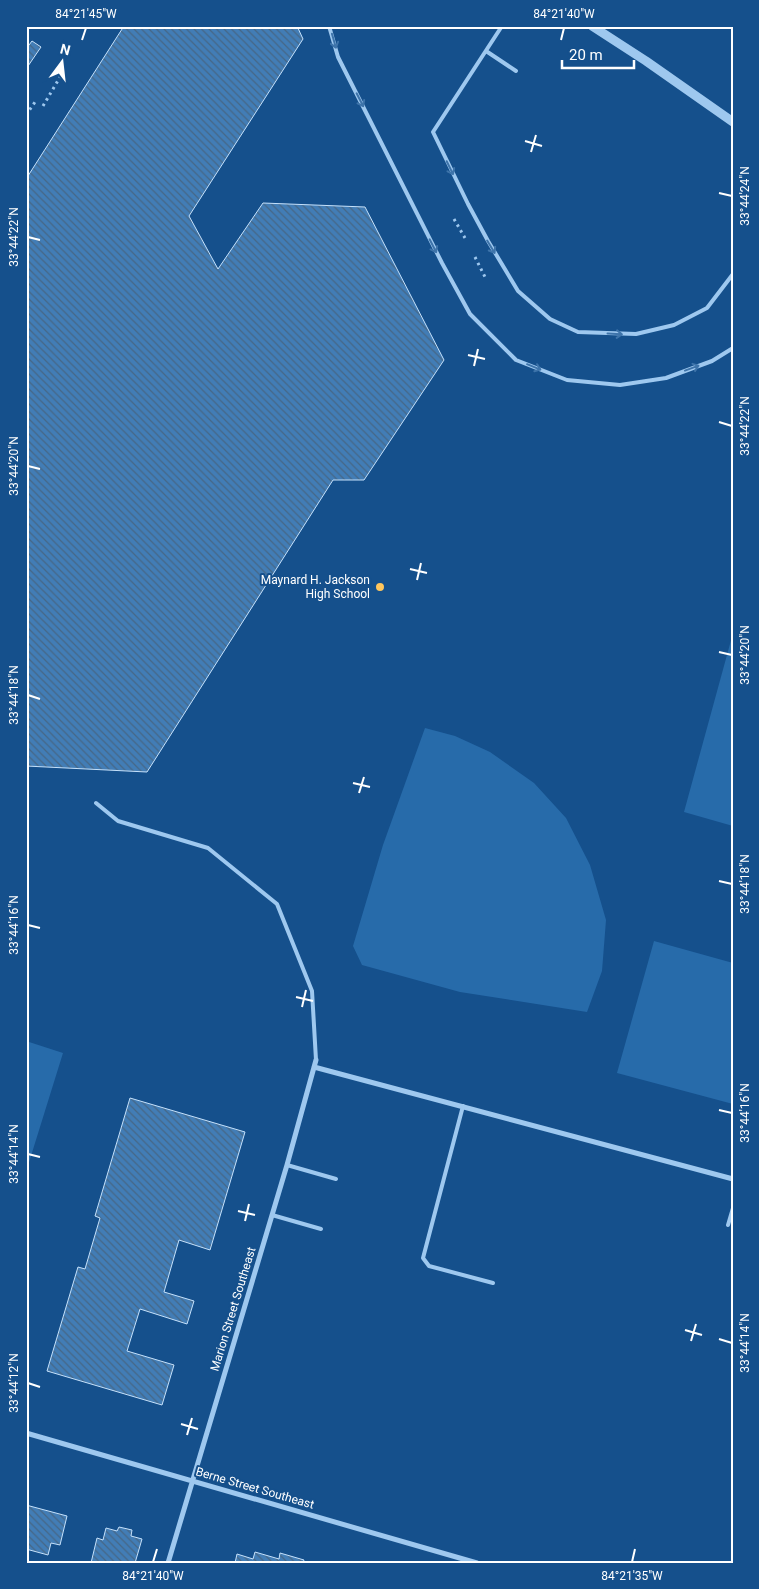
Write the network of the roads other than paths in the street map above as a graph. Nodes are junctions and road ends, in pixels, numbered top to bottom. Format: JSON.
{"nodes":[{"id":1,"x":329,"y":26,"type":"edge"},
{"id":2,"x":502,"y":26,"type":"edge"},
{"id":3,"x":592,"y":26,"type":"edge"},
{"id":4,"x":486,"y":51,"type":"junction"},
{"id":5,"x":516,"y":71,"type":"dead end"},
{"id":6,"x":733,"y":122,"type":"edge"},
{"id":7,"x":733,"y":274,"type":"edge"},
{"id":8,"x":733,"y":348,"type":"edge"},
{"id":9,"x":96,"y":803,"type":"dead end"},
{"id":10,"x":316,"y":1060,"type":"joint"},
{"id":11,"x":314,"y":1067,"type":"junction"},
{"id":12,"x":463,"y":1106,"type":"junction"},
{"id":13,"x":287,"y":1165,"type":"junction"},
{"id":14,"x":336,"y":1179,"type":"dead end"},
{"id":15,"x":733,"y":1179,"type":"edge"},
{"id":16,"x":733,"y":1208,"type":"edge"},
{"id":17,"x":272,"y":1215,"type":"junction"},
{"id":18,"x":728,"y":1225,"type":"dead end"},
{"id":19,"x":321,"y":1229,"type":"dead end"},
{"id":20,"x":493,"y":1283,"type":"dead end"},
{"id":21,"x":26,"y":1433,"type":"edge"},
{"id":22,"x":192,"y":1480,"type":"junction"},
{"id":23,"x":168,"y":1563,"type":"edge"},
{"id":24,"x":477,"y":1563,"type":"edge"}],
"edges":[{"from":1,"to":8,"type":"lane","one_way":true},
{"from":2,"to":4,"type":"lane"},
{"from":3,"to":6,"type":"street"},
{"from":4,"to":5,"type":"lane"},
{"from":4,"to":7,"type":"lane","one_way":true},
{"from":9,"to":10,"type":"lane"},
{"from":10,"to":11,"type":"street","name":"Marion Street Southeast"},
{"from":11,"to":12,"type":"street"},
{"from":11,"to":13,"type":"street","name":"Marion Street Southeast"},
{"from":12,"to":15,"type":"street"},
{"from":12,"to":20,"type":"lane"},
{"from":13,"to":14,"type":"lane"},
{"from":13,"to":17,"type":"street","name":"Marion Street Southeast"},
{"from":16,"to":18,"type":"lane"},
{"from":17,"to":19,"type":"lane"},
{"from":17,"to":22,"type":"street","name":"Marion Street Southeast"},
{"from":21,"to":22,"type":"street","name":"Berne Street Southeast"},
{"from":22,"to":23,"type":"street","name":"Marion Street Southeast"},
{"from":22,"to":24,"type":"street","name":"Berne Street Southeast"}]}
